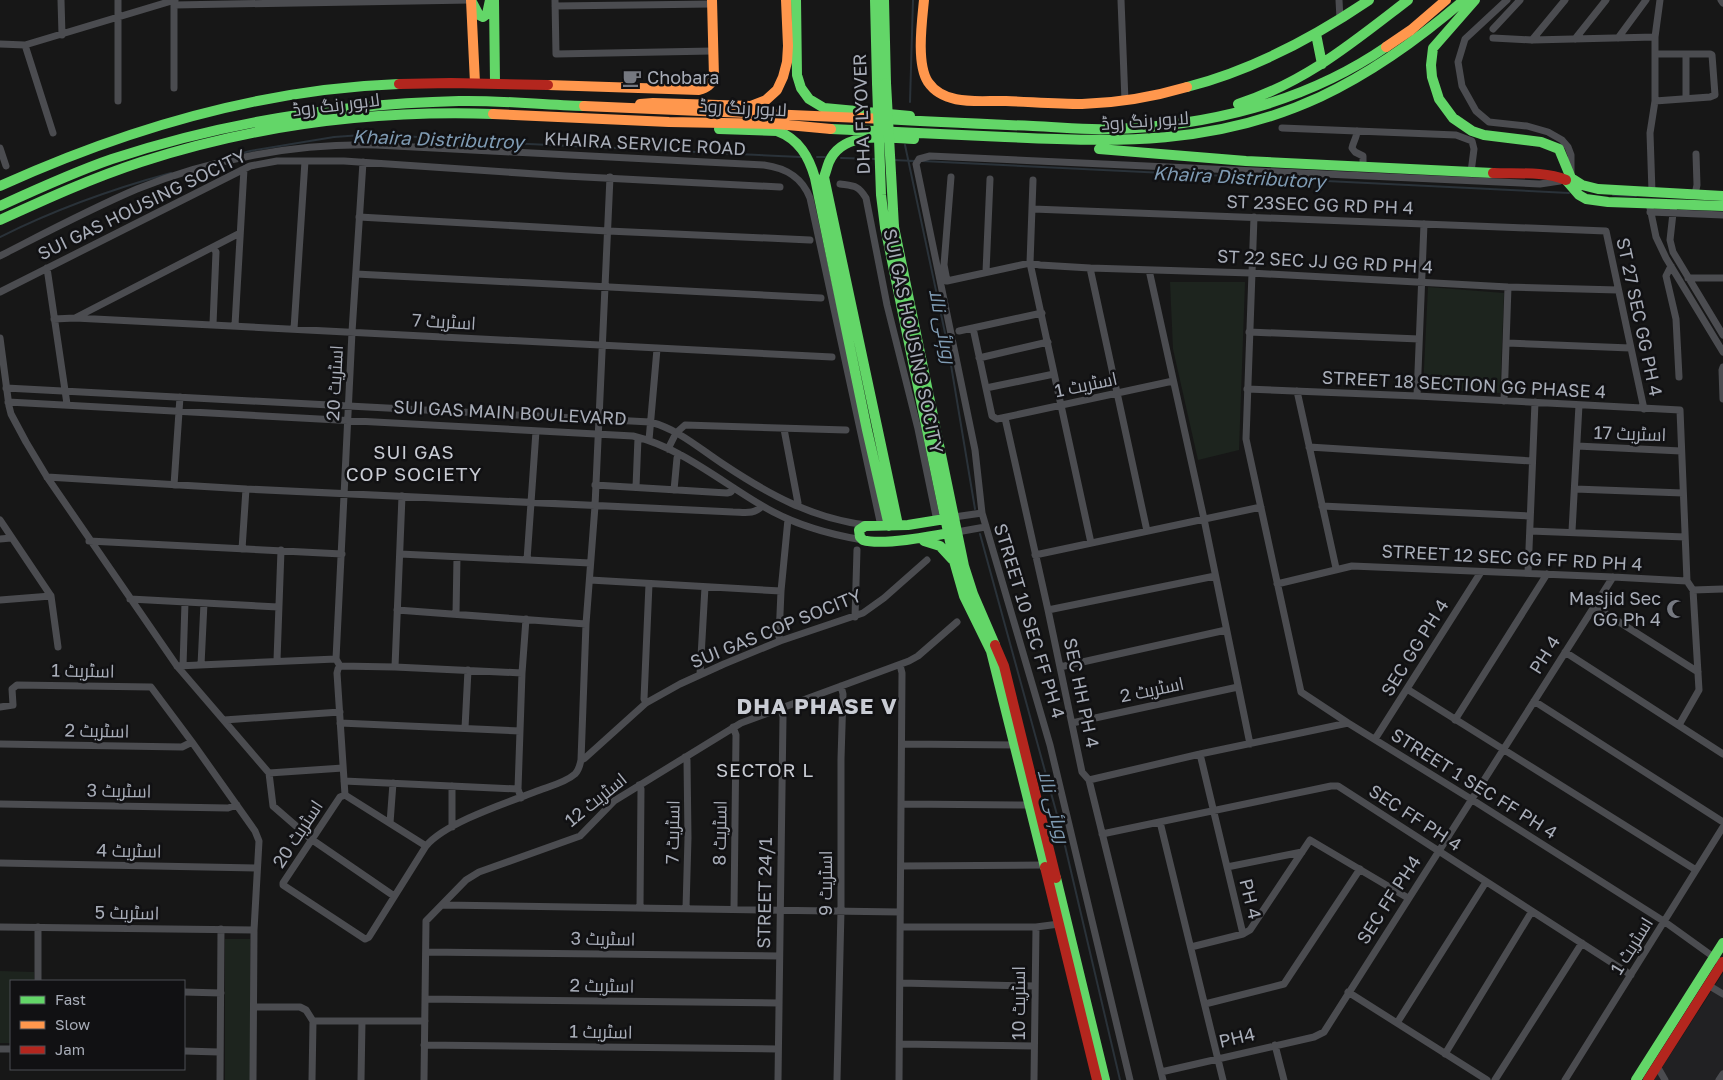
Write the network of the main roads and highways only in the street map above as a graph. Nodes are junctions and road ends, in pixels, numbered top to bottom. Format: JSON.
{"nodes":[{"id":1,"x":471,"y":0,"type":"edge"},
{"id":2,"x":490,"y":0,"type":"edge"},
{"id":3,"x":494,"y":0,"type":"edge"},
{"id":4,"x":786,"y":0,"type":"edge"},
{"id":5,"x":796,"y":0,"type":"edge"},
{"id":6,"x":875,"y":0,"type":"edge"},
{"id":7,"x":884,"y":0,"type":"edge"},
{"id":8,"x":924,"y":0,"type":"edge"},
{"id":9,"x":1368,"y":0,"type":"edge"},
{"id":10,"x":1408,"y":0,"type":"edge"},
{"id":11,"x":1446,"y":0,"type":"edge"},
{"id":12,"x":1464,"y":0,"type":"edge"},
{"id":13,"x":1475,"y":0,"type":"edge"},
{"id":14,"x":712,"y":2,"type":"edge"},
{"id":15,"x":1316,"y":34,"type":"junction"},
{"id":16,"x":1322,"y":64,"type":"junction"},
{"id":17,"x":475,"y":83,"type":"junction"},
{"id":18,"x":495,"y":83,"type":"junction"},
{"id":19,"x":881,"y":83,"type":"junction"},
{"id":20,"x":612,"y":107,"type":"junction"},
{"id":21,"x":654,"y":121,"type":"junction"},
{"id":22,"x":939,"y":121,"type":"junction"},
{"id":23,"x":808,"y":128,"type":"junction"},
{"id":24,"x":1108,"y":129,"type":"junction"},
{"id":25,"x":777,"y":131,"type":"junction"},
{"id":26,"x":985,"y":136,"type":"junction"},
{"id":27,"x":1563,"y":156,"type":"junction"},
{"id":28,"x":1534,"y":175,"type":"junction"},
{"id":29,"x":1569,"y":179,"type":"junction"},
{"id":30,"x":0,"y":186,"type":"edge"},
{"id":31,"x":1598,"y":188,"type":"junction"},
{"id":32,"x":1723,"y":196,"type":"edge"},
{"id":33,"x":1596,"y":200,"type":"junction"},
{"id":34,"x":0,"y":206,"type":"edge"},
{"id":35,"x":1723,"y":206,"type":"edge"},
{"id":36,"x":0,"y":220,"type":"edge"},
{"id":37,"x":950,"y":518,"type":"junction"},
{"id":38,"x":889,"y":525,"type":"junction"},
{"id":39,"x":958,"y":532,"type":"junction"},
{"id":40,"x":914,"y":539,"type":"junction"},
{"id":41,"x":954,"y":562,"type":"junction"},
{"id":42,"x":1019,"y":745,"type":"junction"},
{"id":43,"x":1723,"y":943,"type":"edge"},
{"id":44,"x":1720,"y":961,"type":"edge"},
{"id":45,"x":1097,"y":1080,"type":"edge"},
{"id":46,"x":1105,"y":1080,"type":"edge"},
{"id":47,"x":1636,"y":1080,"type":"edge"},
{"id":48,"x":1648,"y":1080,"type":"edge"}],
"edges":[{"from":1,"to":2,"type":"main road"},
{"from":1,"to":17,"type":"main road"},
{"from":3,"to":18,"type":"main road"},
{"from":4,"to":20,"type":"main road"},
{"from":5,"to":22,"type":"main road"},
{"from":6,"to":19,"type":"main road","name":"DHA FLYOVER"},
{"from":7,"to":19,"type":"main road","name":"DHA FLYOVER"},
{"from":8,"to":15,"type":"main road"},
{"from":9,"to":15,"type":"main road"},
{"from":10,"to":16,"type":"main road"},
{"from":11,"to":24,"type":"main road","name":"لاہور رنگ روڈ"},
{"from":12,"to":26,"type":"main road","name":"لاہور رنگ روڈ"},
{"from":13,"to":27,"type":"main road"},
{"from":14,"to":18,"type":"main road"},
{"from":15,"to":16,"type":"main road"},
{"from":16,"to":24,"type":"main road"},
{"from":17,"to":18,"type":"main road"},
{"from":17,"to":30,"type":"main road"},
{"from":19,"to":37,"type":"main road","name":"DHA FLYOVER","bridge":true},
{"from":20,"to":22,"type":"main road","name":"لاہور رنگ روڈ"},
{"from":20,"to":34,"type":"main road","name":"لاہور رنگ روڈ"},
{"from":21,"to":23,"type":"main road","name":"لاہور رنگ روڈ"},
{"from":21,"to":25,"type":"main road"},
{"from":21,"to":36,"type":"main road","name":"لاہور رنگ روڈ"},
{"from":22,"to":24,"type":"main road","name":"لاہور رنگ روڈ"},
{"from":23,"to":25,"type":"main road"},
{"from":23,"to":26,"type":"main road","name":"لاہور رنگ روڈ"},
{"from":25,"to":38,"type":"main road"},
{"from":26,"to":28,"type":"main road"},
{"from":26,"to":38,"type":"main road"},
{"from":27,"to":28,"type":"main road"},
{"from":27,"to":29,"type":"main road"},
{"from":28,"to":29,"type":"main road"},
{"from":29,"to":31,"type":"main road"},
{"from":29,"to":33,"type":"main road"},
{"from":31,"to":32,"type":"main road"},
{"from":31,"to":33,"type":"main road"},
{"from":33,"to":35,"type":"main road"},
{"from":37,"to":38,"type":"main road","name":"SUI GAS MAIN BOULEVARD"},
{"from":37,"to":39,"type":"main road","name":"DHA FLYOVER"},
{"from":38,"to":40,"type":"main road","name":"SUI GAS MAIN BOULEVARD"},
{"from":39,"to":40,"type":"main road","name":"SUI GAS MAIN BOULEVARD"},
{"from":39,"to":41,"type":"main road"},
{"from":39,"to":42,"type":"main road"},
{"from":40,"to":41,"type":"main road"},
{"from":41,"to":42,"type":"main road"},
{"from":42,"to":45,"type":"main road"},
{"from":42,"to":46,"type":"main road"},
{"from":43,"to":44,"type":"main road"},
{"from":44,"to":47,"type":"main road"},
{"from":44,"to":48,"type":"main road"}]}
